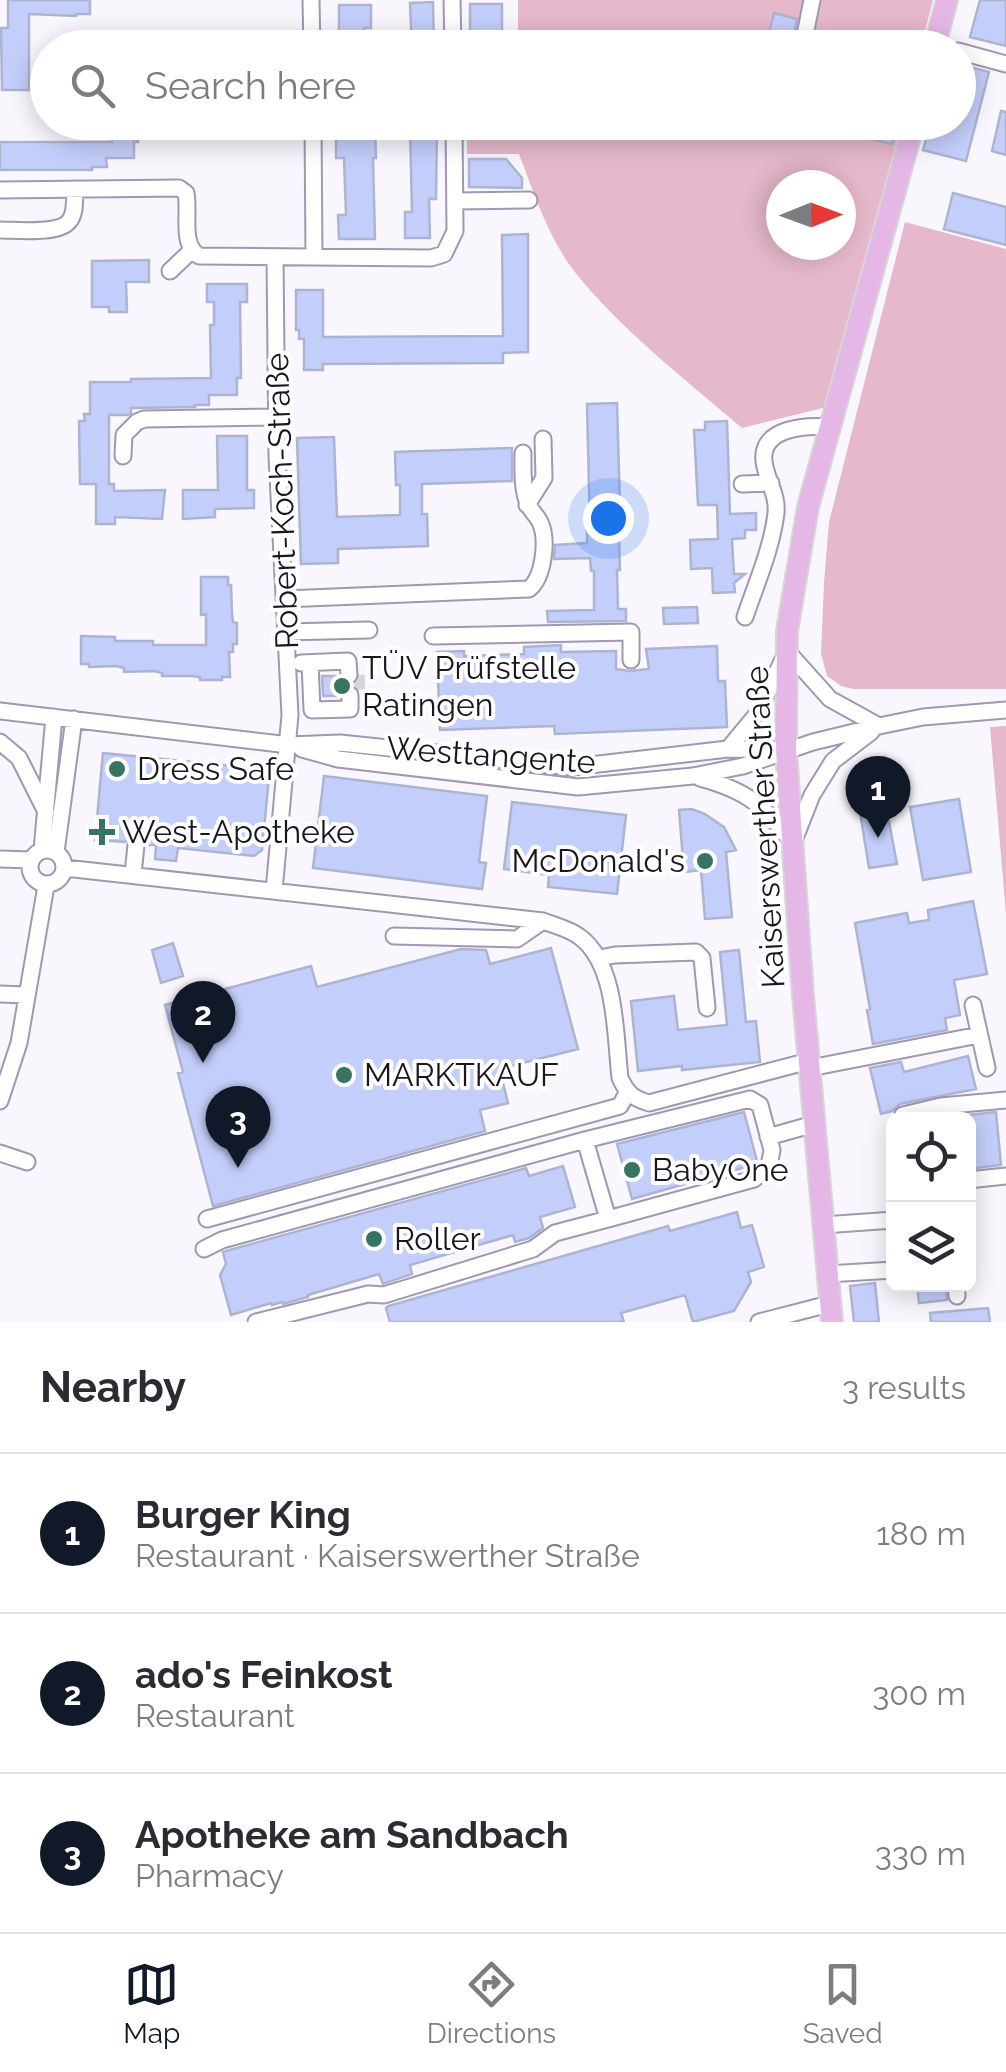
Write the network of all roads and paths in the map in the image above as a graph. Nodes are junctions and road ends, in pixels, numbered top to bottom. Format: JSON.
{"nodes":[{"id":1,"x":312,"y":0,"type":"edge"},
{"id":2,"x":452,"y":0,"type":"edge"},
{"id":3,"x":812,"y":0,"type":"edge"},
{"id":4,"x":947,"y":0,"type":"edge"},
{"id":5,"x":312,"y":30,"type":"edge"},
{"id":6,"x":453,"y":30,"type":"edge"},
{"id":7,"x":806,"y":30,"type":"edge"},
{"id":8,"x":941,"y":30,"type":"edge"},
{"id":9,"x":976,"y":56,"type":"edge"},
{"id":10,"x":1006,"y":64,"type":"edge"},
{"id":11,"x":311,"y":140,"type":"edge"},
{"id":12,"x":454,"y":140,"type":"edge"},
{"id":13,"x":909,"y":140,"type":"edge"},
{"id":14,"x":75,"y":188,"type":"junction"},
{"id":15,"x":0,"y":190,"type":"edge"},
{"id":16,"x":529,"y":200,"type":"dead end"},
{"id":17,"x":455,"y":201,"type":"junction"},
{"id":18,"x":0,"y":230,"type":"edge"},
{"id":19,"x":191,"y":251,"type":"junction"},
{"id":20,"x":276,"y":257,"type":"junction"},
{"id":21,"x":314,"y":257,"type":"junction"},
{"id":22,"x":170,"y":270,"type":"dead end"},
{"id":23,"x":277,"y":417,"type":"junction"},
{"id":24,"x":829,"y":427,"type":"junction"},
{"id":25,"x":543,"y":439,"type":"dead end"},
{"id":26,"x":524,"y":453,"type":"dead end"},
{"id":27,"x":123,"y":456,"type":"dead end"},
{"id":28,"x":742,"y":484,"type":"dead end"},
{"id":29,"x":771,"y":484,"type":"junction"},
{"id":30,"x":527,"y":505,"type":"junction"},
{"id":31,"x":284,"y":599,"type":"junction"},
{"id":32,"x":745,"y":618,"type":"dead end"},
{"id":33,"x":368,"y":630,"type":"dead end"},
{"id":34,"x":285,"y":632,"type":"junction"},
{"id":35,"x":434,"y":636,"type":"dead end"},
{"id":36,"x":787,"y":651,"type":"junction"},
{"id":37,"x":631,"y":660,"type":"dead end"},
{"id":38,"x":310,"y":662,"type":"junction"},
{"id":39,"x":287,"y":664,"type":"junction"},
{"id":40,"x":347,"y":670,"type":"dead end"},
{"id":41,"x":348,"y":701,"type":"dead end"},
{"id":42,"x":1006,"y":710,"type":"edge"},
{"id":43,"x":0,"y":711,"type":"edge"},
{"id":44,"x":54,"y":717,"type":"junction"},
{"id":45,"x":74,"y":719,"type":"junction"},
{"id":46,"x":879,"y":726,"type":"junction"},
{"id":47,"x":0,"y":742,"type":"edge"},
{"id":48,"x":289,"y":745,"type":"junction"},
{"id":49,"x":728,"y":749,"type":"junction"},
{"id":50,"x":786,"y":750,"type":"junction"},
{"id":51,"x":693,"y":776,"type":"junction"},
{"id":52,"x":46,"y":812,"type":"junction"},
{"id":53,"x":793,"y":843,"type":"junction"},
{"id":54,"x":136,"y":846,"type":"dead end"},
{"id":55,"x":43,"y":854,"type":"junction"},
{"id":56,"x":0,"y":860,"type":"edge"},
{"id":57,"x":65,"y":868,"type":"junction"},
{"id":58,"x":133,"y":874,"type":"junction"},
{"id":59,"x":46,"y":886,"type":"junction"},
{"id":60,"x":274,"y":891,"type":"junction"},
{"id":61,"x":544,"y":922,"type":"junction"},
{"id":62,"x":394,"y":936,"type":"dead end"},
{"id":63,"x":599,"y":958,"type":"junction"},
{"id":64,"x":0,"y":994,"type":"edge"},
{"id":65,"x":27,"y":994,"type":"junction"},
{"id":66,"x":973,"y":1005,"type":"dead end"},
{"id":67,"x":707,"y":1008,"type":"dead end"},
{"id":68,"x":980,"y":1036,"type":"junction"},
{"id":69,"x":810,"y":1065,"type":"junction"},
{"id":70,"x":987,"y":1068,"type":"dead end"},
{"id":71,"x":627,"y":1093,"type":"junction"},
{"id":72,"x":1006,"y":1100,"type":"edge"},
{"id":73,"x":0,"y":1101,"type":"edge"},
{"id":74,"x":916,"y":1112,"type":"edge"},
{"id":75,"x":814,"y":1124,"type":"junction"},
{"id":76,"x":768,"y":1136,"type":"junction"},
{"id":77,"x":585,"y":1140,"type":"junction"},
{"id":78,"x":0,"y":1153,"type":"edge"},
{"id":79,"x":27,"y":1162,"type":"dead end"},
{"id":80,"x":1006,"y":1176,"type":"edge"},
{"id":81,"x":976,"y":1179,"type":"edge"},
{"id":82,"x":207,"y":1218,"type":"dead end"},
{"id":83,"x":608,"y":1220,"type":"junction"},
{"id":84,"x":886,"y":1221,"type":"edge"},
{"id":85,"x":823,"y":1225,"type":"junction"},
{"id":86,"x":204,"y":1248,"type":"dead end"},
{"id":87,"x":886,"y":1270,"type":"edge"},
{"id":88,"x":827,"y":1274,"type":"junction"},
{"id":89,"x":831,"y":1313,"type":"edge"},
{"id":90,"x":256,"y":1322,"type":"edge"},
{"id":91,"x":759,"y":1322,"type":"edge"}],
"edges":[{"from":1,"to":5,"type":"street"},
{"from":2,"to":6,"type":"street"},
{"from":3,"to":7,"type":"street"},
{"from":4,"to":8,"type":"main road"},
{"from":9,"to":10,"type":"street"},
{"from":11,"to":21,"type":"street"},
{"from":12,"to":17,"type":"street"},
{"from":13,"to":24,"type":"main road","name":"Kaiserswerther Straße"},
{"from":14,"to":15,"type":"street"},
{"from":14,"to":18,"type":"street"},
{"from":14,"to":19,"type":"street"},
{"from":16,"to":17,"type":"street"},
{"from":17,"to":21,"type":"street"},
{"from":19,"to":20,"type":"street"},
{"from":19,"to":22,"type":"street"},
{"from":20,"to":21,"type":"street"},
{"from":20,"to":23,"type":"street","name":"Robert-Koch-Straße"},
{"from":23,"to":27,"type":"street"},
{"from":23,"to":31,"type":"street","name":"Robert-Koch-Straße"},
{"from":24,"to":29,"type":"street"},
{"from":24,"to":36,"type":"main road","name":"Kaiserswerther Straße"},
{"from":25,"to":30,"type":"street"},
{"from":26,"to":30,"type":"street"},
{"from":28,"to":29,"type":"street"},
{"from":29,"to":32,"type":"street"},
{"from":30,"to":31,"type":"street"},
{"from":31,"to":34,"type":"street","name":"Robert-Koch-Straße"},
{"from":33,"to":34,"type":"street"},
{"from":34,"to":39,"type":"street","name":"Robert-Koch-Straße"},
{"from":35,"to":37,"type":"street"},
{"from":36,"to":46,"type":"street"},
{"from":36,"to":49,"type":"street"},
{"from":36,"to":50,"type":"main road","name":"Kaiserswerther Straße"},
{"from":38,"to":39,"type":"street"},
{"from":38,"to":40,"type":"street"},
{"from":38,"to":41,"type":"street"},
{"from":39,"to":48,"type":"street","name":"Robert-Koch-Straße"},
{"from":42,"to":46,"type":"street"},
{"from":43,"to":44,"type":"street","name":"Westtangente"},
{"from":44,"to":45,"type":"street","name":"Westtangente"},
{"from":44,"to":52,"type":"street"},
{"from":45,"to":48,"type":"street","name":"Westtangente"},
{"from":45,"to":55,"type":"street"},
{"from":46,"to":50,"type":"street"},
{"from":46,"to":53,"type":"street"},
{"from":47,"to":52,"type":"street"},
{"from":48,"to":49,"type":"street","name":"Westtangente"},
{"from":48,"to":51,"type":"street","name":"Westtangente"},
{"from":48,"to":60,"type":"street","name":"Robert-Koch-Straße"},
{"from":49,"to":50,"type":"street","name":"Westtangente"},
{"from":50,"to":51,"type":"street","name":"Westtangente"},
{"from":50,"to":53,"type":"main road","name":"Kaiserswerther Straße"},
{"from":51,"to":53,"type":"street"},
{"from":52,"to":55,"type":"street"},
{"from":53,"to":69,"type":"main road","name":"Kaiserswerther Straße"},
{"from":54,"to":58,"type":"street"},
{"from":55,"to":56,"type":"street"},
{"from":55,"to":57,"type":"street"},
{"from":55,"to":59,"type":"street"},
{"from":57,"to":58,"type":"street"},
{"from":57,"to":59,"type":"street"},
{"from":58,"to":60,"type":"street"},
{"from":59,"to":65,"type":"street"},
{"from":60,"to":61,"type":"street"},
{"from":61,"to":62,"type":"street"},
{"from":61,"to":63,"type":"street"},
{"from":63,"to":67,"type":"street"},
{"from":63,"to":71,"type":"street"},
{"from":64,"to":65,"type":"street"},
{"from":65,"to":73,"type":"street"},
{"from":66,"to":68,"type":"street"},
{"from":68,"to":69,"type":"street"},
{"from":68,"to":70,"type":"street"},
{"from":69,"to":71,"type":"street"},
{"from":69,"to":75,"type":"main road","name":"Kaiserswerther Straße"},
{"from":71,"to":82,"type":"street"},
{"from":72,"to":74,"type":"street"},
{"from":75,"to":76,"type":"street"},
{"from":75,"to":85,"type":"main road","name":"Kaiserswerther Straße"},
{"from":76,"to":77,"type":"street"},
{"from":76,"to":83,"type":"street"},
{"from":77,"to":83,"type":"street"},
{"from":77,"to":86,"type":"street"},
{"from":78,"to":79,"type":"street"},
{"from":80,"to":81,"type":"street"},
{"from":83,"to":90,"type":"street"},
{"from":84,"to":85,"type":"street"},
{"from":85,"to":88,"type":"main road","name":"Kaiserswerther Straße"},
{"from":87,"to":88,"type":"street"},
{"from":88,"to":89,"type":"main road","name":"Kaiserswerther Straße"},
{"from":89,"to":91,"type":"street","name":"Kaiserswerther Straße"}]}
